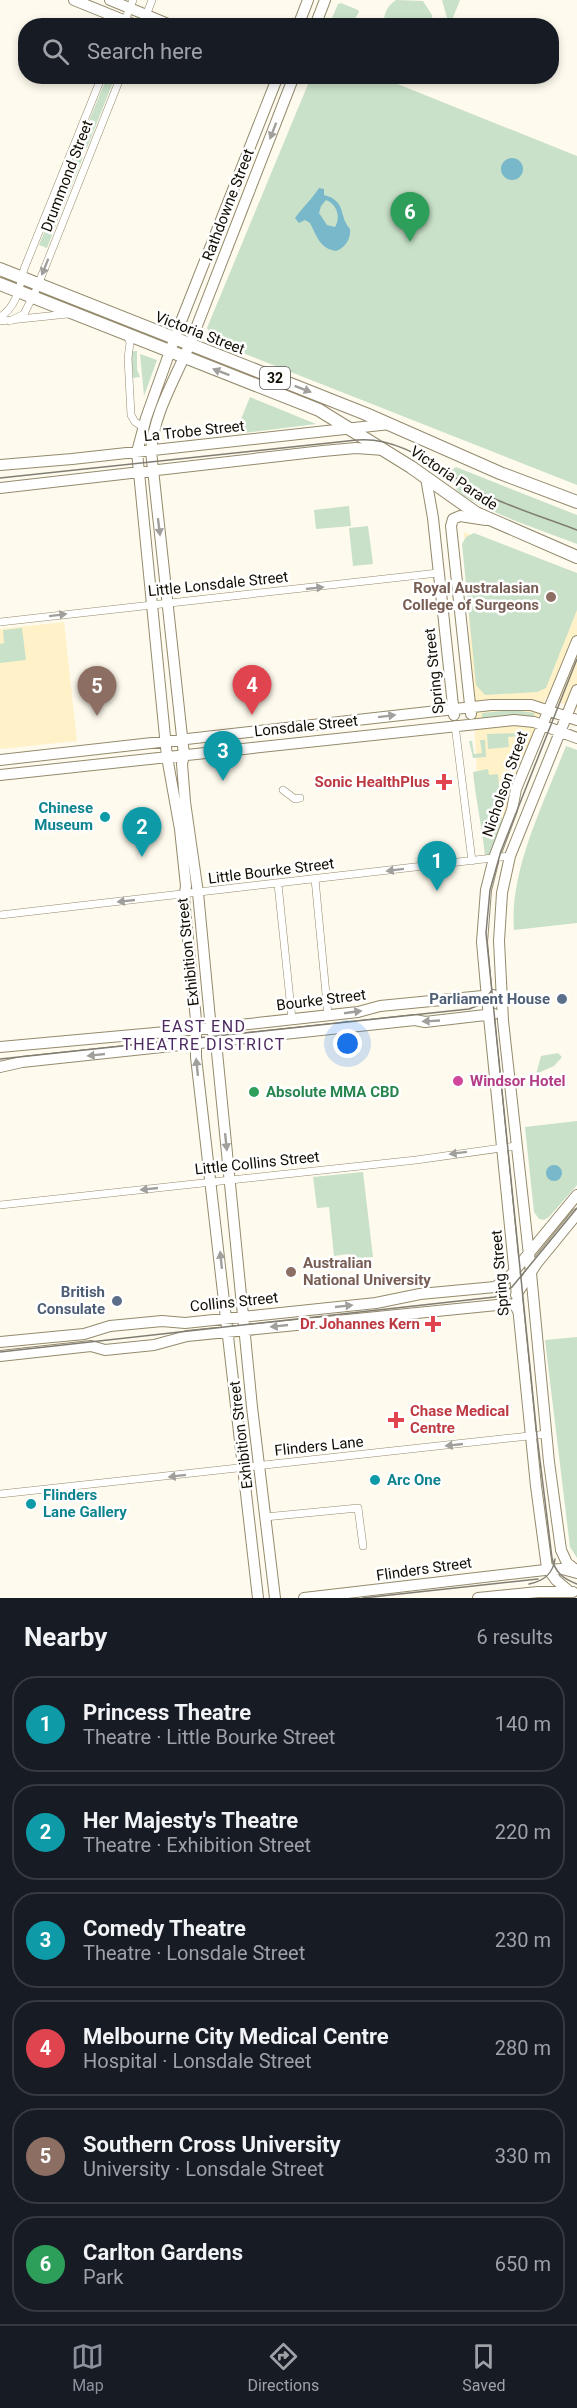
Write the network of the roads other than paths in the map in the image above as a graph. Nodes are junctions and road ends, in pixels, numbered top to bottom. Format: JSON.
{"nodes":[{"id":1,"x":74,"y":0,"type":"edge"},
{"id":2,"x":110,"y":0,"type":"edge"},
{"id":3,"x":152,"y":0,"type":"edge"},
{"id":4,"x":308,"y":0,"type":"edge"},
{"id":5,"x":325,"y":0,"type":"edge"},
{"id":6,"x":132,"y":4,"type":"edge"},
{"id":7,"x":113,"y":18,"type":"edge"},
{"id":8,"x":126,"y":18,"type":"edge"},
{"id":9,"x":140,"y":18,"type":"edge"},
{"id":10,"x":144,"y":18,"type":"edge"},
{"id":11,"x":301,"y":18,"type":"edge"},
{"id":12,"x":318,"y":18,"type":"edge"},
{"id":13,"x":99,"y":84,"type":"edge"},
{"id":14,"x":118,"y":84,"type":"edge"},
{"id":15,"x":271,"y":84,"type":"edge"},
{"id":16,"x":291,"y":84,"type":"edge"},
{"id":17,"x":0,"y":269,"type":"edge"},
{"id":18,"x":202,"y":271,"type":"junction"},
{"id":19,"x":216,"y":277,"type":"junction"},
{"id":20,"x":22,"y":278,"type":"junction"},
{"id":21,"x":0,"y":284,"type":"edge"},
{"id":22,"x":38,"y":285,"type":"junction"},
{"id":23,"x":18,"y":291,"type":"junction"},
{"id":24,"x":33,"y":297,"type":"junction"},
{"id":25,"x":77,"y":314,"type":"junction"},
{"id":26,"x":0,"y":319,"type":"edge"},
{"id":27,"x":10,"y":321,"type":"junction"},
{"id":28,"x":127,"y":334,"type":"junction"},
{"id":29,"x":175,"y":339,"type":"junction"},
{"id":30,"x":190,"y":345,"type":"junction"},
{"id":31,"x":171,"y":352,"type":"junction"},
{"id":32,"x":184,"y":357,"type":"junction"},
{"id":33,"x":390,"y":424,"type":"junction"},
{"id":34,"x":143,"y":427,"type":"junction"},
{"id":35,"x":351,"y":429,"type":"junction"},
{"id":36,"x":385,"y":450,"type":"junction"},
{"id":37,"x":151,"y":451,"type":"junction"},
{"id":38,"x":137,"y":452,"type":"junction"},
{"id":39,"x":0,"y":465,"type":"edge"},
{"id":40,"x":152,"y":469,"type":"junction"},
{"id":41,"x":137,"y":471,"type":"junction"},
{"id":42,"x":426,"y":478,"type":"junction"},
{"id":43,"x":0,"y":488,"type":"edge"},
{"id":44,"x":577,"y":502,"type":"edge"},
{"id":45,"x":489,"y":520,"type":"junction"},
{"id":46,"x":577,"y":557,"type":"edge"},
{"id":47,"x":454,"y":572,"type":"junction"},
{"id":48,"x":438,"y":573,"type":"junction"},
{"id":49,"x":166,"y":587,"type":"junction"},
{"id":50,"x":149,"y":588,"type":"junction"},
{"id":51,"x":168,"y":603,"type":"junction"},
{"id":52,"x":151,"y":604,"type":"junction"},
{"id":53,"x":0,"y":622,"type":"edge"},
{"id":54,"x":577,"y":641,"type":"edge"},
{"id":55,"x":174,"y":663,"type":"junction"},
{"id":56,"x":157,"y":664,"type":"junction"},
{"id":57,"x":577,"y":690,"type":"edge"},
{"id":58,"x":470,"y":707,"type":"junction"},
{"id":59,"x":454,"y":709,"type":"junction"},
{"id":60,"x":549,"y":709,"type":"junction"},
{"id":61,"x":180,"y":716,"type":"junction"},
{"id":62,"x":163,"y":718,"type":"junction"},
{"id":63,"x":572,"y":718,"type":"edge"},
{"id":64,"x":336,"y":722,"type":"junction"},
{"id":65,"x":472,"y":723,"type":"junction"},
{"id":66,"x":455,"y":724,"type":"junction"},
{"id":67,"x":542,"y":725,"type":"junction"},
{"id":68,"x":265,"y":730,"type":"junction"},
{"id":69,"x":560,"y":731,"type":"junction"},
{"id":70,"x":338,"y":737,"type":"junction"},
{"id":71,"x":577,"y":738,"type":"edge"},
{"id":72,"x":182,"y":740,"type":"junction"},
{"id":73,"x":166,"y":741,"type":"junction"},
{"id":74,"x":267,"y":746,"type":"junction"},
{"id":75,"x":184,"y":755,"type":"junction"},
{"id":76,"x":37,"y":756,"type":"junction"},
{"id":77,"x":167,"y":757,"type":"junction"},
{"id":78,"x":0,"y":760,"type":"edge"},
{"id":79,"x":38,"y":771,"type":"junction"},
{"id":80,"x":0,"y":776,"type":"edge"},
{"id":81,"x":283,"y":790,"type":"dead end"},
{"id":82,"x":300,"y":798,"type":"dead end"},
{"id":83,"x":510,"y":856,"type":"junction"},
{"id":84,"x":494,"y":858,"type":"junction"},
{"id":85,"x":472,"y":861,"type":"junction"},
{"id":86,"x":315,"y":879,"type":"junction"},
{"id":87,"x":278,"y":884,"type":"junction"},
{"id":88,"x":198,"y":893,"type":"junction"},
{"id":89,"x":184,"y":895,"type":"junction"},
{"id":90,"x":0,"y":915,"type":"edge"},
{"id":91,"x":499,"y":934,"type":"joint"},
{"id":92,"x":482,"y":942,"type":"joint"},
{"id":93,"x":204,"y":955,"type":"junction"},
{"id":94,"x":190,"y":957,"type":"junction"},
{"id":95,"x":502,"y":994,"type":"junction"},
{"id":96,"x":487,"y":996,"type":"junction"},
{"id":97,"x":503,"y":1013,"type":"junction"},
{"id":98,"x":328,"y":1015,"type":"junction"},
{"id":99,"x":489,"y":1015,"type":"junction"},
{"id":100,"x":292,"y":1019,"type":"junction"},
{"id":101,"x":211,"y":1028,"type":"junction"},
{"id":102,"x":196,"y":1029,"type":"junction"},
{"id":103,"x":215,"y":1042,"type":"junction"},
{"id":104,"x":196,"y":1044,"type":"junction"},
{"id":105,"x":0,"y":1047,"type":"edge"},
{"id":106,"x":0,"y":1067,"type":"edge"},
{"id":107,"x":221,"y":1097,"type":"junction"},
{"id":108,"x":201,"y":1099,"type":"junction"},
{"id":109,"x":516,"y":1146,"type":"junction"},
{"id":110,"x":502,"y":1148,"type":"junction"},
{"id":111,"x":230,"y":1180,"type":"junction"},
{"id":112,"x":212,"y":1182,"type":"junction"},
{"id":113,"x":577,"y":1195,"type":"edge"},
{"id":114,"x":0,"y":1205,"type":"edge"},
{"id":115,"x":577,"y":1214,"type":"edge"},
{"id":116,"x":524,"y":1220,"type":"junction"},
{"id":117,"x":548,"y":1230,"type":"junction"},
{"id":118,"x":529,"y":1254,"type":"junction"},
{"id":119,"x":515,"y":1270,"type":"junction"},
{"id":120,"x":531,"y":1273,"type":"junction"},
{"id":121,"x":517,"y":1293,"type":"junction"},
{"id":122,"x":495,"y":1305,"type":"junction"},
{"id":123,"x":518,"y":1311,"type":"junction"},
{"id":124,"x":244,"y":1316,"type":"junction"},
{"id":125,"x":227,"y":1318,"type":"junction"},
{"id":126,"x":246,"y":1330,"type":"junction"},
{"id":127,"x":229,"y":1332,"type":"junction"},
{"id":128,"x":0,"y":1342,"type":"edge"},
{"id":129,"x":0,"y":1356,"type":"edge"},
{"id":130,"x":252,"y":1407,"type":"junction"},
{"id":131,"x":237,"y":1408,"type":"junction"},
{"id":132,"x":547,"y":1434,"type":"junction"},
{"id":133,"x":256,"y":1435,"type":"junction"},
{"id":134,"x":533,"y":1436,"type":"junction"},
{"id":135,"x":241,"y":1437,"type":"junction"},
{"id":136,"x":261,"y":1466,"type":"junction"},
{"id":137,"x":243,"y":1468,"type":"junction"},
{"id":138,"x":0,"y":1494,"type":"edge"},
{"id":139,"x":266,"y":1517,"type":"junction"},
{"id":140,"x":250,"y":1519,"type":"junction"},
{"id":141,"x":363,"y":1546,"type":"dead end"},
{"id":142,"x":548,"y":1569,"type":"junction"},
{"id":143,"x":577,"y":1572,"type":"edge"},
{"id":144,"x":574,"y":1592,"type":"edge"},
{"id":145,"x":258,"y":1598,"type":"edge"},
{"id":146,"x":274,"y":1598,"type":"edge"},
{"id":147,"x":304,"y":1598,"type":"edge"},
{"id":148,"x":478,"y":1598,"type":"edge"}],
"edges":[{"from":1,"to":7,"type":"street"},
{"from":2,"to":6,"type":"street"},
{"from":3,"to":10,"type":"street"},
{"from":4,"to":11,"type":"street"},
{"from":5,"to":12,"type":"street"},
{"from":6,"to":8,"type":"street"},
{"from":6,"to":9,"type":"street"},
{"from":13,"to":20,"type":"street","name":"Drummond Street"},
{"from":14,"to":22,"type":"street","name":"Drummond Street","one_way":true},
{"from":15,"to":18,"type":"street","name":"Rathdowne Street"},
{"from":16,"to":19,"type":"street","name":"Rathdowne Street","one_way":true},
{"from":17,"to":20,"type":"main road","name":"Victoria Street","number":"32"},
{"from":18,"to":19,"type":"street"},
{"from":18,"to":29,"type":"street","name":"Rathdowne Street"},
{"from":19,"to":30,"type":"street","name":"Rathdowne Street"},
{"from":20,"to":22,"type":"main road","name":"Victoria Street","number":"32"},
{"from":20,"to":23,"type":"street","name":"Drummond Street"},
{"from":21,"to":23,"type":"main road","name":"Victoria Street","number":"32"},
{"from":22,"to":24,"type":"street","name":"Drummond Street"},
{"from":22,"to":29,"type":"main road","name":"Victoria Street","number":"32"},
{"from":23,"to":24,"type":"main road","name":"Victoria Street","number":"32"},
{"from":23,"to":26,"type":"street","name":"Drummond Street"},
{"from":24,"to":25,"type":"main road","name":"Victoria Street","number":"32"},
{"from":24,"to":27,"type":"street","name":"Drummond Street"},
{"from":25,"to":27,"type":"street"},
{"from":25,"to":28,"type":"main road","name":"Victoria Street","number":"32"},
{"from":26,"to":27,"type":"street"},
{"from":28,"to":31,"type":"main road","name":"Victoria Street","number":"32"},
{"from":28,"to":34,"type":"street"},
{"from":29,"to":30,"type":"main road","name":"Victoria Street","number":"32"},
{"from":29,"to":31,"type":"street","name":"Exhibition Street"},
{"from":30,"to":32,"type":"street","name":"Exhibition Street"},
{"from":30,"to":33,"type":"main road","name":"Victoria Street","number":"32","one_way":true},
{"from":31,"to":32,"type":"main road","name":"Victoria Street","number":"32"},
{"from":31,"to":34,"type":"street","name":"Exhibition Street"},
{"from":35,"to":32,"type":"main road","name":"Victoria Street","number":"32","one_way":true},
{"from":32,"to":37,"type":"street","name":"Exhibition Street"},
{"from":33,"to":35,"type":"street","name":"La Trobe Street"},
{"from":33,"to":44,"type":"main road","name":"Victoria Parade","number":"32"},
{"from":34,"to":38,"type":"street","name":"Exhibition Street"},
{"from":35,"to":36,"type":"main road","name":"Victoria Parade","number":"32"},
{"from":35,"to":37,"type":"street","name":"La Trobe Street"},
{"from":36,"to":40,"type":"street"},
{"from":36,"to":42,"type":"main road","name":"Victoria Parade","number":"32"},
{"from":37,"to":38,"type":"street","name":"La Trobe Street"},
{"from":37,"to":40,"type":"street","name":"Exhibition Street"},
{"from":38,"to":39,"type":"street","name":"La Trobe Street"},
{"from":38,"to":41,"type":"street","name":"Exhibition Street"},
{"from":40,"to":41,"type":"street"},
{"from":40,"to":49,"type":"street","name":"Exhibition Street","one_way":true},
{"from":41,"to":43,"type":"street"},
{"from":41,"to":50,"type":"street","name":"Exhibition Street"},
{"from":42,"to":45,"type":"main road","name":"Victoria Parade","number":"32"},
{"from":42,"to":48,"type":"street","name":"Spring Street"},
{"from":45,"to":46,"type":"main road","name":"Victoria Parade","number":"32"},
{"from":45,"to":47,"type":"street","name":"Spring Street"},
{"from":47,"to":48,"type":"street"},
{"from":47,"to":58,"type":"street","name":"Spring Street"},
{"from":51,"to":48,"type":"street","name":"Little Lonsdale Street","one_way":true},
{"from":48,"to":59,"type":"street","name":"Spring Street"},
{"from":49,"to":50,"type":"street"},
{"from":49,"to":51,"type":"street","name":"Exhibition Street"},
{"from":50,"to":52,"type":"street","name":"Exhibition Street"},
{"from":51,"to":52,"type":"street","name":"Little Lonsdale Street"},
{"from":51,"to":55,"type":"street","name":"Exhibition Street"},
{"from":53,"to":52,"type":"street","name":"Little Lonsdale Street","one_way":true},
{"from":52,"to":56,"type":"street","name":"Exhibition Street"},
{"from":54,"to":60,"type":"street","name":"Nicholson Street"},
{"from":55,"to":56,"type":"street"},
{"from":55,"to":61,"type":"street","name":"Exhibition Street"},
{"from":56,"to":62,"type":"street","name":"Exhibition Street"},
{"from":57,"to":63,"type":"street","name":"Nicholson Street"},
{"from":58,"to":59,"type":"street","name":"Lonsdale Street"},
{"from":58,"to":60,"type":"street","name":"Lonsdale Street"},
{"from":58,"to":65,"type":"street","name":"Spring Street"},
{"from":64,"to":59,"type":"street","name":"Lonsdale Street","one_way":true},
{"from":59,"to":66,"type":"street","name":"Spring Street"},
{"from":60,"to":63,"type":"street","name":"Lonsdale Street"},
{"from":60,"to":67,"type":"street","name":"Nicholson Street"},
{"from":61,"to":62,"type":"street"},
{"from":61,"to":72,"type":"street","name":"Exhibition Street"},
{"from":62,"to":73,"type":"street","name":"Exhibition Street"},
{"from":63,"to":69,"type":"street","name":"Nicholson Street"},
{"from":64,"to":68,"type":"street","name":"Lonsdale Street"},
{"from":64,"to":70,"type":"street"},
{"from":65,"to":66,"type":"street","name":"Lonsdale Street"},
{"from":65,"to":67,"type":"street","name":"Lonsdale Street"},
{"from":66,"to":70,"type":"street","name":"Lonsdale Street"},
{"from":66,"to":85,"type":"street","name":"Spring Street"},
{"from":67,"to":69,"type":"street","name":"Lonsdale Street"},
{"from":67,"to":84,"type":"street","name":"Nicholson Street"},
{"from":68,"to":72,"type":"street","name":"Lonsdale Street"},
{"from":68,"to":74,"type":"street"},
{"from":69,"to":71,"type":"street","name":"Lonsdale Street"},
{"from":69,"to":83,"type":"street","name":"Nicholson Street"},
{"from":70,"to":74,"type":"street","name":"Lonsdale Street"},
{"from":72,"to":73,"type":"street","name":"Lonsdale Street"},
{"from":72,"to":75,"type":"street","name":"Exhibition Street"},
{"from":73,"to":76,"type":"street","name":"Lonsdale Street"},
{"from":73,"to":77,"type":"street","name":"Exhibition Street"},
{"from":74,"to":75,"type":"street","name":"Lonsdale Street"},
{"from":75,"to":77,"type":"street","name":"Lonsdale Street"},
{"from":75,"to":88,"type":"street","name":"Exhibition Street"},
{"from":76,"to":78,"type":"street","name":"Lonsdale Street"},
{"from":76,"to":79,"type":"street"},
{"from":77,"to":79,"type":"street","name":"Lonsdale Street"},
{"from":77,"to":89,"type":"street","name":"Exhibition Street"},
{"from":79,"to":80,"type":"street","name":"Lonsdale Street"},
{"from":81,"to":82,"type":"street"},
{"from":83,"to":84,"type":"street","name":"Little Bourke Street"},
{"from":83,"to":91,"type":"street","name":"Nicholson Street"},
{"from":84,"to":85,"type":"street","name":"Little Bourke Street"},
{"from":84,"to":92,"type":"street","name":"Nicholson Street"},
{"from":85,"to":86,"type":"street","name":"Little Bourke Street","one_way":true},
{"from":86,"to":87,"type":"street","name":"Little Bourke Street"},
{"from":86,"to":98,"type":"street"},
{"from":87,"to":88,"type":"street","name":"Little Bourke Street"},
{"from":87,"to":100,"type":"street"},
{"from":88,"to":89,"type":"street","name":"Little Bourke Street"},
{"from":88,"to":93,"type":"street","name":"Exhibition Street"},
{"from":89,"to":90,"type":"street","name":"Little Bourke Street","one_way":true},
{"from":89,"to":94,"type":"street","name":"Exhibition Street"},
{"from":91,"to":95,"type":"street","name":"Spring Street"},
{"from":92,"to":96,"type":"street","name":"Spring Street"},
{"from":93,"to":94,"type":"street"},
{"from":93,"to":101,"type":"street","name":"Exhibition Street"},
{"from":94,"to":102,"type":"street","name":"Exhibition Street"},
{"from":95,"to":96,"type":"street","name":"Bourke Street"},
{"from":95,"to":97,"type":"street","name":"Spring Street"},
{"from":98,"to":96,"type":"street","name":"Bourke Street","one_way":true},
{"from":96,"to":99,"type":"street","name":"Spring Street"},
{"from":97,"to":99,"type":"street","name":"Bourke Street"},
{"from":97,"to":109,"type":"street","name":"Spring Street"},
{"from":98,"to":100,"type":"street","name":"Bourke Street"},
{"from":99,"to":103,"type":"street","name":"Bourke Street","one_way":true},
{"from":99,"to":110,"type":"street","name":"Spring Street"},
{"from":100,"to":101,"type":"street","name":"Bourke Street"},
{"from":101,"to":102,"type":"street","name":"Bourke Street"},
{"from":101,"to":103,"type":"street","name":"Exhibition Street"},
{"from":102,"to":104,"type":"street","name":"Exhibition Street"},
{"from":102,"to":105,"type":"street","name":"Bourke Street"},
{"from":103,"to":104,"type":"street","name":"Bourke Street"},
{"from":103,"to":107,"type":"street","name":"Exhibition Street"},
{"from":104,"to":106,"type":"street","name":"Bourke Street","one_way":true},
{"from":108,"to":104,"type":"street","name":"Exhibition Street","one_way":true},
{"from":107,"to":108,"type":"street"},
{"from":107,"to":111,"type":"street","name":"Exhibition Street","one_way":true},
{"from":108,"to":112,"type":"street","name":"Exhibition Street"},
{"from":109,"to":110,"type":"street","name":"Little Collins Street"},
{"from":109,"to":116,"type":"street","name":"Spring Street"},
{"from":110,"to":111,"type":"street","name":"Little Collins Street","one_way":true},
{"from":110,"to":119,"type":"street","name":"Spring Street"},
{"from":111,"to":112,"type":"street","name":"Little Collins Street"},
{"from":111,"to":124,"type":"street","name":"Exhibition Street"},
{"from":112,"to":114,"type":"street","name":"Little Collins Street","one_way":true},
{"from":125,"to":112,"type":"street","name":"Exhibition Street","one_way":true},
{"from":113,"to":117,"type":"street","name":"Collins Street"},
{"from":115,"to":120,"type":"street","name":"Collins Street"},
{"from":116,"to":117,"type":"street"},
{"from":116,"to":118,"type":"street","name":"Spring Street"},
{"from":117,"to":118,"type":"street","name":"Collins Street"},
{"from":118,"to":119,"type":"street","name":"Collins Street"},
{"from":118,"to":120,"type":"street","name":"Spring Street"},
{"from":119,"to":121,"type":"street","name":"Spring Street"},
{"from":124,"to":119,"type":"street","name":"Collins Street","one_way":true},
{"from":120,"to":121,"type":"street","name":"Collins Street"},
{"from":120,"to":132,"type":"street","name":"Spring Street"},
{"from":121,"to":122,"type":"street","name":"Collins Street"},
{"from":121,"to":123,"type":"street","name":"Spring Street"},
{"from":122,"to":123,"type":"street","name":"Collins Street"},
{"from":122,"to":126,"type":"street","name":"Collins Street","one_way":true},
{"from":123,"to":134,"type":"street","name":"Spring Street"},
{"from":124,"to":125,"type":"street","name":"Collins Street"},
{"from":124,"to":126,"type":"street","name":"Exhibition Street"},
{"from":125,"to":127,"type":"street","name":"Exhibition Street"},
{"from":125,"to":128,"type":"street","name":"Collins Street"},
{"from":126,"to":127,"type":"street","name":"Collins Street"},
{"from":126,"to":130,"type":"street","name":"Exhibition Street"},
{"from":127,"to":129,"type":"street","name":"Collins Street"},
{"from":127,"to":131,"type":"street","name":"Exhibition Street"},
{"from":130,"to":131,"type":"street"},
{"from":130,"to":133,"type":"street","name":"Exhibition Street"},
{"from":131,"to":135,"type":"street","name":"Exhibition Street"},
{"from":132,"to":134,"type":"street","name":"Flinders Lane"},
{"from":132,"to":143,"type":"street","name":"Spring Street"},
{"from":133,"to":135,"type":"street"},
{"from":133,"to":136,"type":"street","name":"Exhibition Street"},
{"from":134,"to":136,"type":"street","name":"Flinders Lane","one_way":true},
{"from":134,"to":142,"type":"street","name":"Spring Street"},
{"from":135,"to":137,"type":"street","name":"Exhibition Street"},
{"from":136,"to":137,"type":"street","name":"Flinders Lane"},
{"from":136,"to":139,"type":"street","name":"Exhibition Street"},
{"from":137,"to":138,"type":"street","name":"Flinders Lane","one_way":true},
{"from":137,"to":140,"type":"street","name":"Exhibition Street"},
{"from":139,"to":140,"type":"street"},
{"from":139,"to":141,"type":"street"},
{"from":139,"to":146,"type":"street","name":"Exhibition Street"},
{"from":140,"to":145,"type":"street","name":"Exhibition Street"},
{"from":142,"to":143,"type":"street","name":"Flinders Street"},
{"from":142,"to":144,"type":"street"},
{"from":142,"to":147,"type":"street","name":"Flinders Street"},
{"from":144,"to":148,"type":"street"}]}
